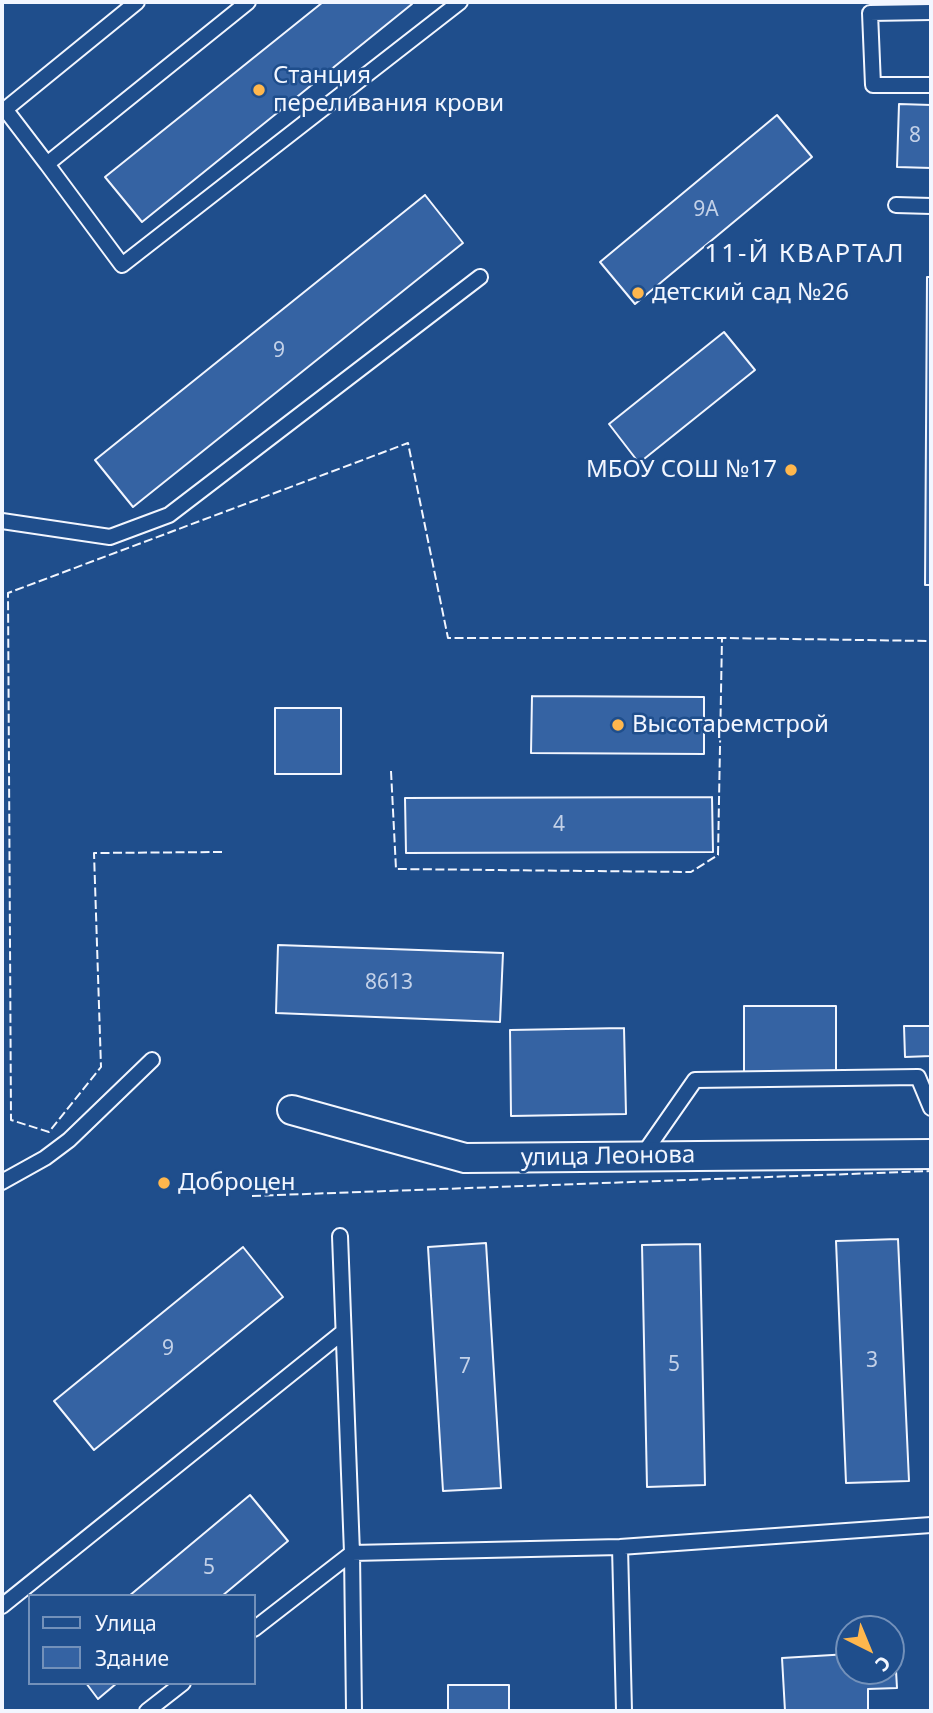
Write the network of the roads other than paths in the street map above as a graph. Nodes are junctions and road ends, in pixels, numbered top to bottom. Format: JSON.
{"nodes":[{"id":1,"x":137,"y":2,"type":"edge"},
{"id":2,"x":248,"y":2,"type":"edge"},
{"id":3,"x":460,"y":2,"type":"edge"},
{"id":4,"x":931,"y":12,"type":"edge"},
{"id":5,"x":931,"y":85,"type":"edge"},
{"id":6,"x":3,"y":111,"type":"edge"},
{"id":7,"x":47,"y":164,"type":"junction"},
{"id":8,"x":896,"y":205,"type":"dead end"},
{"id":9,"x":931,"y":206,"type":"edge"},
{"id":10,"x":480,"y":276,"type":"dead end"},
{"id":11,"x":2,"y":521,"type":"edge"},
{"id":12,"x":152,"y":1060,"type":"dead end"},
{"id":13,"x":931,"y":1108,"type":"edge"},
{"id":14,"x":292,"y":1110,"type":"dead end"},
{"id":15,"x":931,"y":1154,"type":"edge"},
{"id":16,"x":642,"y":1156,"type":"junction"},
{"id":17,"x":2,"y":1182,"type":"edge"},
{"id":18,"x":340,"y":1236,"type":"dead end"},
{"id":19,"x":343,"y":1332,"type":"junction"},
{"id":20,"x":931,"y":1525,"type":"edge"},
{"id":21,"x":620,"y":1546,"type":"junction"},
{"id":22,"x":352,"y":1553,"type":"junction"},
{"id":23,"x":2,"y":1606,"type":"edge"},
{"id":24,"x":256,"y":1627,"type":"edge"},
{"id":25,"x":180,"y":1685,"type":"edge"},
{"id":26,"x":147,"y":1711,"type":"edge"},
{"id":27,"x":354,"y":1711,"type":"edge"},
{"id":28,"x":624,"y":1711,"type":"edge"}],
"edges":[{"from":1,"to":6,"type":"lane"},
{"from":2,"to":7,"type":"lane"},
{"from":3,"to":7,"type":"lane"},
{"from":4,"to":5,"type":"lane"},
{"from":6,"to":7,"type":"lane"},
{"from":8,"to":9,"type":"lane"},
{"from":10,"to":11,"type":"lane"},
{"from":12,"to":17,"type":"lane"},
{"from":13,"to":16,"type":"lane"},
{"from":14,"to":16,"type":"street","name":"улица Леонова"},
{"from":15,"to":16,"type":"street","name":"улица Леонова"},
{"from":18,"to":19,"type":"lane"},
{"from":19,"to":22,"type":"lane"},
{"from":19,"to":23,"type":"lane"},
{"from":20,"to":21,"type":"lane"},
{"from":21,"to":22,"type":"lane"},
{"from":21,"to":28,"type":"lane"},
{"from":22,"to":24,"type":"lane"},
{"from":22,"to":27,"type":"lane"},
{"from":25,"to":26,"type":"lane"}]}
